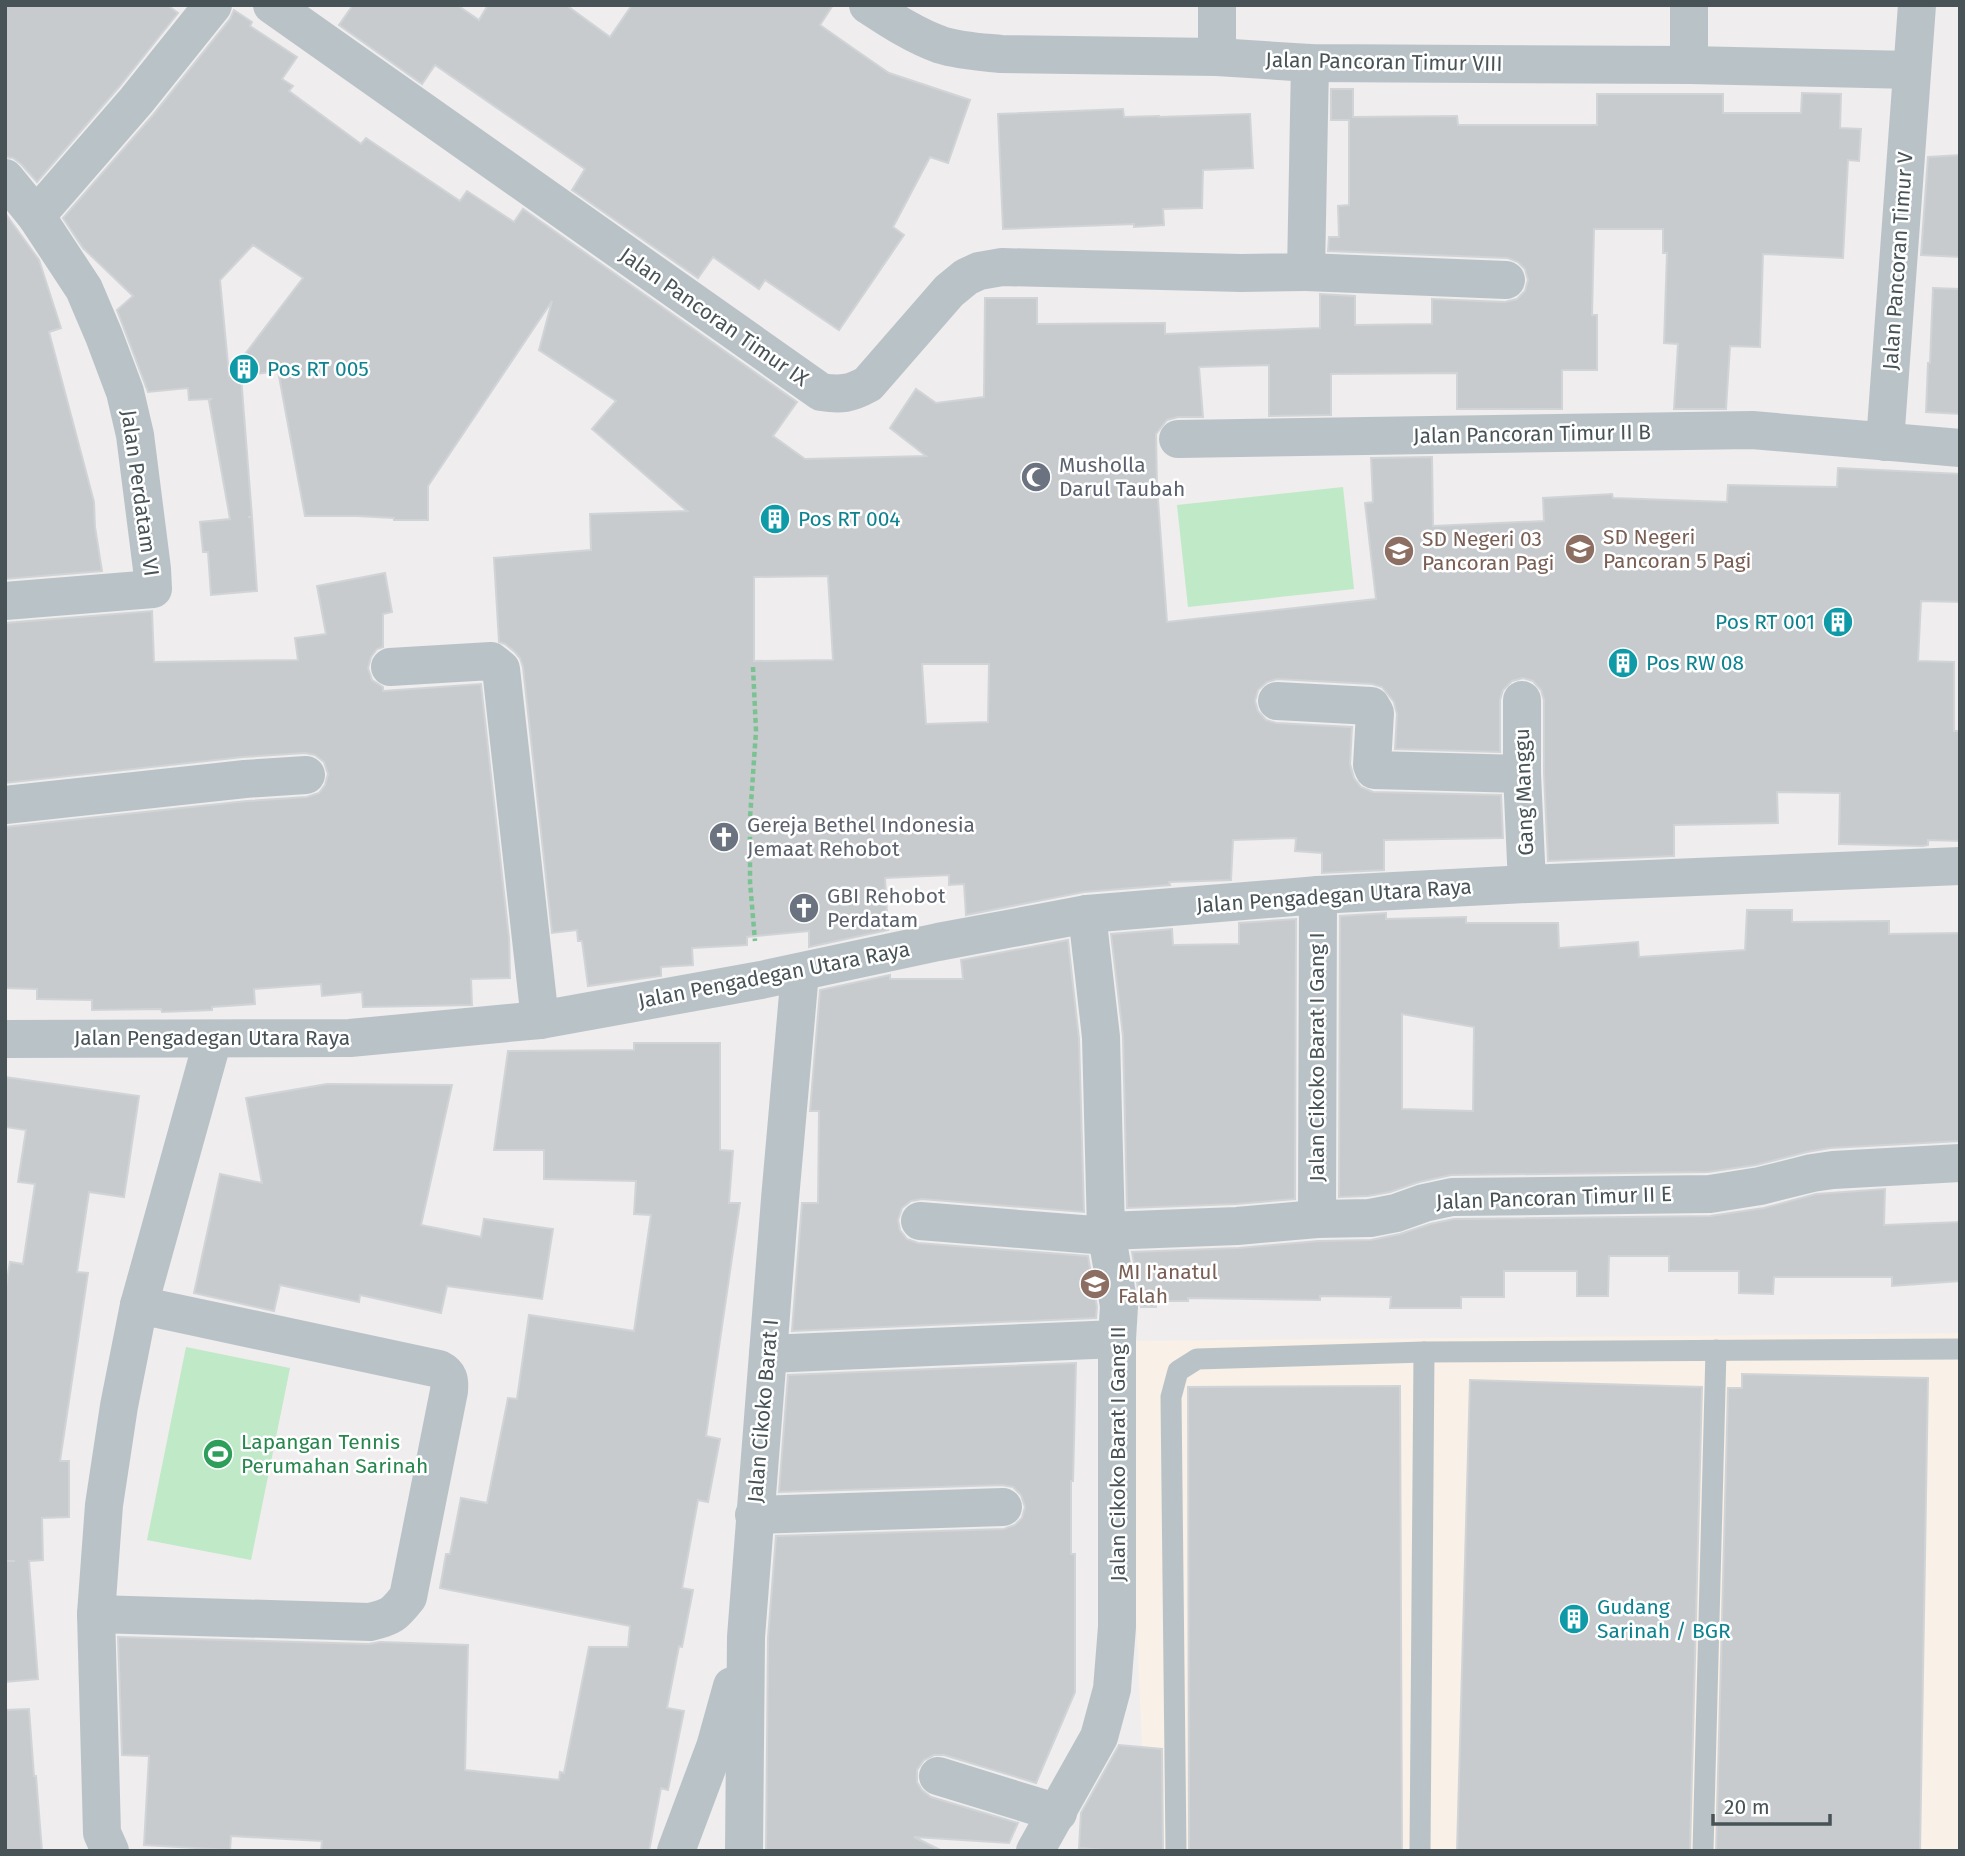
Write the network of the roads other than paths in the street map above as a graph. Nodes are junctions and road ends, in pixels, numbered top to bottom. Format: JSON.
{"nodes":[{"id":1,"x":213,"y":5,"type":"edge"},
{"id":2,"x":272,"y":5,"type":"edge"},
{"id":3,"x":868,"y":5,"type":"edge"},
{"id":4,"x":1217,"y":5,"type":"edge"},
{"id":5,"x":1689,"y":5,"type":"edge"},
{"id":6,"x":1917,"y":5,"type":"edge"},
{"id":7,"x":1217,"y":57,"type":"junction"},
{"id":8,"x":1310,"y":63,"type":"junction"},
{"id":9,"x":1689,"y":65,"type":"junction"},
{"id":10,"x":1912,"y":70,"type":"junction"},
{"id":11,"x":5,"y":178,"type":"edge"},
{"id":12,"x":36,"y":216,"type":"junction"},
{"id":13,"x":1306,"y":272,"type":"junction"},
{"id":14,"x":1506,"y":280,"type":"dead end"},
{"id":15,"x":1178,"y":439,"type":"dead end"},
{"id":16,"x":1885,"y":442,"type":"junction"},
{"id":17,"x":1960,"y":448,"type":"edge"},
{"id":18,"x":5,"y":601,"type":"edge"},
{"id":19,"x":390,"y":667,"type":"dead end"},
{"id":20,"x":1521,"y":700,"type":"dead end"},
{"id":21,"x":1277,"y":701,"type":"dead end"},
{"id":22,"x":1522,"y":774,"type":"junction"},
{"id":23,"x":306,"y":775,"type":"dead end"},
{"id":24,"x":5,"y":805,"type":"edge"},
{"id":25,"x":1960,"y":866,"type":"edge"},
{"id":26,"x":1527,"y":884,"type":"junction"},
{"id":27,"x":1318,"y":895,"type":"junction"},
{"id":28,"x":1087,"y":914,"type":"junction"},
{"id":29,"x":800,"y":972,"type":"junction"},
{"id":30,"x":540,"y":1020,"type":"junction"},
{"id":31,"x":5,"y":1039,"type":"edge"},
{"id":32,"x":213,"y":1039,"type":"junction"},
{"id":33,"x":1960,"y":1163,"type":"edge"},
{"id":34,"x":1317,"y":1220,"type":"junction"},
{"id":35,"x":920,"y":1221,"type":"dead end"},
{"id":36,"x":1107,"y":1234,"type":"junction"},
{"id":37,"x":139,"y":1305,"type":"junction"},
{"id":38,"x":1117,"y":1339,"type":"junction"},
{"id":39,"x":1960,"y":1349,"type":"edge"},
{"id":40,"x":1716,"y":1350,"type":"junction"},
{"id":41,"x":1424,"y":1352,"type":"junction"},
{"id":42,"x":768,"y":1354,"type":"junction"},
{"id":43,"x":1003,"y":1507,"type":"dead end"},
{"id":44,"x":754,"y":1515,"type":"junction"},
{"id":45,"x":96,"y":1614,"type":"junction"},
{"id":46,"x":746,"y":1637,"type":"junction"},
{"id":47,"x":939,"y":1776,"type":"dead end"},
{"id":48,"x":1058,"y":1813,"type":"junction"},
{"id":49,"x":110,"y":1851,"type":"edge"},
{"id":50,"x":677,"y":1851,"type":"edge"},
{"id":51,"x":744,"y":1851,"type":"edge"},
{"id":52,"x":1035,"y":1851,"type":"edge"},
{"id":53,"x":1176,"y":1851,"type":"edge"},
{"id":54,"x":1420,"y":1851,"type":"edge"},
{"id":55,"x":1703,"y":1851,"type":"edge"}],
"edges":[{"from":1,"to":12,"type":"street"},
{"from":2,"to":13,"type":"street","name":"Jalan Pancoran Timur IX"},
{"from":3,"to":7,"type":"street","name":"Jalan Pancoran Timur VIII"},
{"from":4,"to":7,"type":"street"},
{"from":5,"to":9,"type":"street"},
{"from":6,"to":10,"type":"street","name":"Jalan Pancoran Timur V"},
{"from":7,"to":8,"type":"street","name":"Jalan Pancoran Timur VIII"},
{"from":8,"to":9,"type":"street","name":"Jalan Pancoran Timur VIII"},
{"from":8,"to":13,"type":"street"},
{"from":9,"to":10,"type":"street","name":"Jalan Pancoran Timur VIII"},
{"from":10,"to":16,"type":"street","name":"Jalan Pancoran Timur V"},
{"from":11,"to":12,"type":"street","name":"Jalan Perdatam VI"},
{"from":12,"to":18,"type":"street","name":"Jalan Perdatam VI"},
{"from":13,"to":14,"type":"street","name":"Jalan Pancoran Timur IX"},
{"from":15,"to":16,"type":"street","name":"Jalan Pancoran Timur II B"},
{"from":16,"to":17,"type":"street"},
{"from":19,"to":30,"type":"street"},
{"from":20,"to":22,"type":"street","name":"Gang Manggu"},
{"from":21,"to":22,"type":"street"},
{"from":22,"to":26,"type":"street","name":"Gang Manggu"},
{"from":23,"to":24,"type":"street"},
{"from":25,"to":26,"type":"street","name":"Jalan Pengadegan Utara Raya"},
{"from":26,"to":27,"type":"street","name":"Jalan Pengadegan Utara Raya"},
{"from":27,"to":28,"type":"street","name":"Jalan Pengadegan Utara Raya"},
{"from":27,"to":34,"type":"street","name":"Jalan Cikoko Barat I Gang I"},
{"from":28,"to":29,"type":"street","name":"Jalan Pengadegan Utara Raya"},
{"from":28,"to":36,"type":"street","name":"Jalan Cikoko Barat I Gang II"},
{"from":29,"to":30,"type":"street","name":"Jalan Pengadegan Utara Raya"},
{"from":29,"to":42,"type":"street","name":"Jalan Cikoko Barat I"},
{"from":30,"to":32,"type":"street","name":"Jalan Pengadegan Utara Raya"},
{"from":31,"to":32,"type":"street","name":"Jalan Pengadegan Utara Raya"},
{"from":32,"to":37,"type":"street"},
{"from":33,"to":34,"type":"street","name":"Jalan Pancoran Timur II E"},
{"from":34,"to":36,"type":"street","name":"Jalan Pancoran Timur II E"},
{"from":35,"to":36,"type":"street","name":"Jalan Pancoran Timur II E"},
{"from":36,"to":38,"type":"street","name":"Jalan Cikoko Barat I Gang II"},
{"from":37,"to":45,"type":"street"},
{"from":37,"to":45,"type":"street"},
{"from":38,"to":42,"type":"street"},
{"from":38,"to":48,"type":"street","name":"Jalan Cikoko Barat I Gang II"},
{"from":39,"to":40,"type":"lane"},
{"from":40,"to":41,"type":"lane"},
{"from":40,"to":55,"type":"lane"},
{"from":41,"to":53,"type":"lane"},
{"from":41,"to":54,"type":"lane"},
{"from":42,"to":44,"type":"street","name":"Jalan Cikoko Barat I"},
{"from":43,"to":44,"type":"street"},
{"from":44,"to":46,"type":"street","name":"Jalan Cikoko Barat I"},
{"from":45,"to":49,"type":"street"},
{"from":46,"to":50,"type":"street"},
{"from":46,"to":51,"type":"street","name":"Jalan Cikoko Barat I"},
{"from":47,"to":48,"type":"street"},
{"from":48,"to":52,"type":"street","name":"Jalan Cikoko Barat I Gang II"}]}
